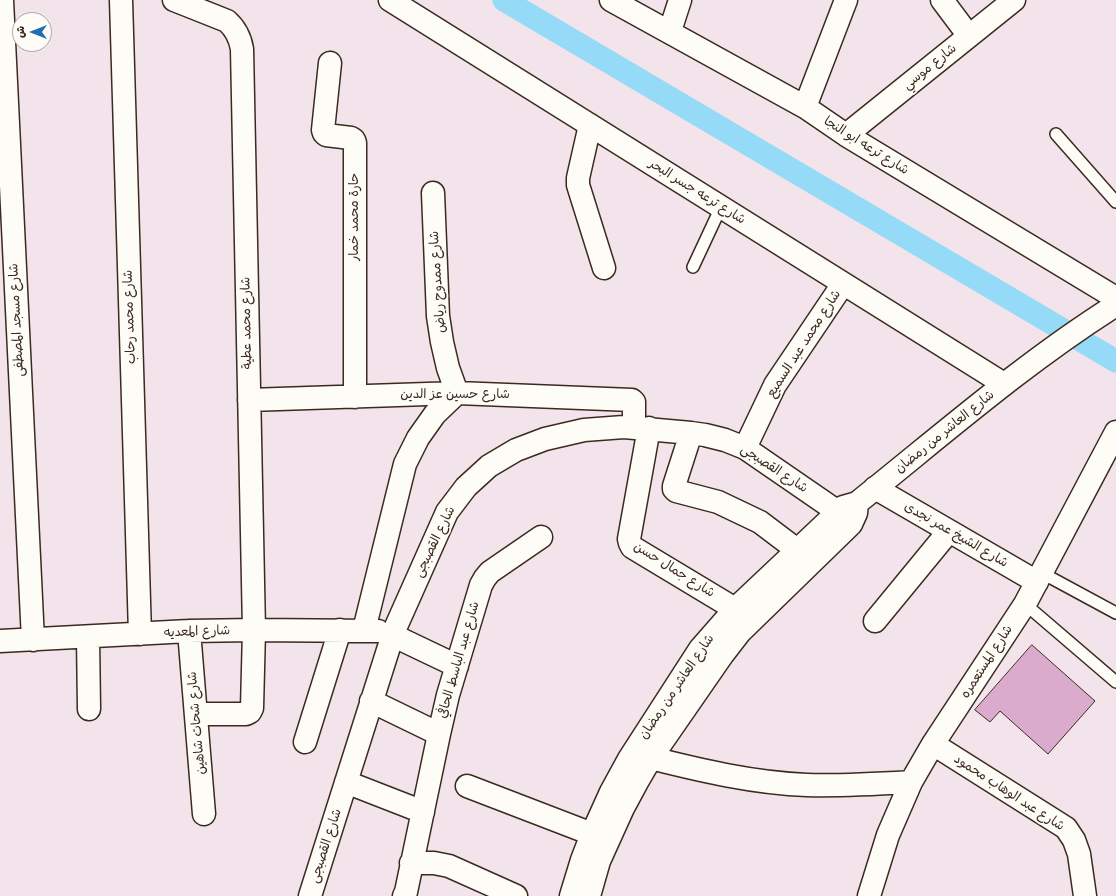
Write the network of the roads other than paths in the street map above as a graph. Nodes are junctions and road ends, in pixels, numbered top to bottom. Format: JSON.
{"nodes":[{"id":1,"x":2,"y":0,"type":"edge"},
{"id":2,"x":121,"y":0,"type":"edge"},
{"id":3,"x":174,"y":0,"type":"edge"},
{"id":4,"x":390,"y":0,"type":"edge"},
{"id":5,"x":612,"y":0,"type":"edge"},
{"id":6,"x":680,"y":0,"type":"edge"},
{"id":7,"x":846,"y":0,"type":"edge"},
{"id":8,"x":942,"y":0,"type":"edge"},
{"id":9,"x":1014,"y":0,"type":"edge"},
{"id":10,"x":670,"y":32,"type":"junction"},
{"id":11,"x":969,"y":36,"type":"junction"},
{"id":12,"x":330,"y":63,"type":"dead end"},
{"id":13,"x":805,"y":107,"type":"junction"},
{"id":14,"x":590,"y":125,"type":"junction"},
{"id":15,"x":1056,"y":134,"type":"dead end"},
{"id":16,"x":846,"y":135,"type":"junction"},
{"id":17,"x":433,"y":193,"type":"dead end"},
{"id":18,"x":1116,"y":202,"type":"edge"},
{"id":19,"x":721,"y":207,"type":"junction"},
{"id":20,"x":693,"y":267,"type":"dead end"},
{"id":21,"x":604,"y":268,"type":"dead end"},
{"id":22,"x":843,"y":284,"type":"junction"},
{"id":23,"x":1116,"y":298,"type":"edge"},
{"id":24,"x":1116,"y":305,"type":"edge"},
{"id":25,"x":1004,"y":384,"type":"junction"},
{"id":26,"x":457,"y":393,"type":"junction"},
{"id":27,"x":355,"y":397,"type":"junction"},
{"id":28,"x":249,"y":400,"type":"junction"},
{"id":29,"x":641,"y":428,"type":"junction"},
{"id":30,"x":691,"y":432,"type":"junction"},
{"id":31,"x":1116,"y":432,"type":"edge"},
{"id":32,"x":744,"y":448,"type":"junction"},
{"id":33,"x":875,"y":488,"type":"junction"},
{"id":34,"x":857,"y":503,"type":"junction"},
{"id":35,"x":838,"y":512,"type":"junction"},
{"id":36,"x":949,"y":531,"type":"junction"},
{"id":37,"x":541,"y":538,"type":"dead end"},
{"id":38,"x":797,"y":550,"type":"junction"},
{"id":39,"x":1039,"y":577,"type":"junction"},
{"id":40,"x":1025,"y":604,"type":"junction"},
{"id":41,"x":735,"y":609,"type":"junction"},
{"id":42,"x":1116,"y":613,"type":"edge"},
{"id":43,"x":875,"y":621,"type":"dead end"},
{"id":44,"x":254,"y":630,"type":"junction"},
{"id":45,"x":340,"y":630,"type":"junction"},
{"id":46,"x":364,"y":630,"type":"junction"},
{"id":47,"x":189,"y":631,"type":"junction"},
{"id":48,"x":393,"y":633,"type":"junction"},
{"id":49,"x":140,"y":634,"type":"junction"},
{"id":50,"x":88,"y":637,"type":"junction"},
{"id":51,"x":33,"y":640,"type":"junction"},
{"id":52,"x":0,"y":641,"type":"edge"},
{"id":53,"x":457,"y":666,"type":"junction"},
{"id":54,"x":1116,"y":682,"type":"edge"},
{"id":55,"x":371,"y":702,"type":"junction"},
{"id":56,"x":89,"y":709,"type":"dead end"},
{"id":57,"x":196,"y":714,"type":"junction"},
{"id":58,"x":439,"y":734,"type":"junction"},
{"id":59,"x":305,"y":742,"type":"dead end"},
{"id":60,"x":933,"y":744,"type":"junction"},
{"id":61,"x":651,"y":758,"type":"junction"},
{"id":62,"x":346,"y":782,"type":"junction"},
{"id":63,"x":911,"y":782,"type":"junction"},
{"id":64,"x":467,"y":786,"type":"dead end"},
{"id":65,"x":423,"y":812,"type":"junction"},
{"id":66,"x":204,"y":814,"type":"dead end"},
{"id":67,"x":592,"y":834,"type":"junction"},
{"id":68,"x":411,"y":863,"type":"junction"},
{"id":69,"x":310,"y":896,"type":"edge"},
{"id":70,"x":404,"y":896,"type":"edge"},
{"id":71,"x":516,"y":896,"type":"edge"},
{"id":72,"x":571,"y":896,"type":"edge"},
{"id":73,"x":589,"y":896,"type":"edge"},
{"id":74,"x":869,"y":896,"type":"edge"},
{"id":75,"x":1084,"y":896,"type":"edge"}],
"edges":[{"from":1,"to":51,"type":"street","name":"شارع مسجد المصطفى"},
{"from":2,"to":49,"type":"street","name":"شارع محمد رحاب"},
{"from":3,"to":28,"type":"street","name":"شارع محمد عطية"},
{"from":4,"to":14,"type":"street","name":"شارع ترعه جسر البحر"},
{"from":5,"to":10,"type":"street","name":"شارع ترعه ابو النجا"},
{"from":6,"to":10,"type":"street"},
{"from":7,"to":13,"type":"street"},
{"from":8,"to":11,"type":"street"},
{"from":9,"to":11,"type":"street","name":"شارع موسي"},
{"from":10,"to":13,"type":"street","name":"شارع ترعه ابو النجا"},
{"from":11,"to":16,"type":"street","name":"شارع موسي"},
{"from":12,"to":27,"type":"street","name":"حارة محمد خمار"},
{"from":13,"to":16,"type":"street","name":"شارع ترعه ابو النجا"},
{"from":14,"to":19,"type":"street","name":"شارع ترعه جسر البحر"},
{"from":14,"to":21,"type":"street"},
{"from":15,"to":18,"type":"lane"},
{"from":16,"to":23,"type":"street","name":"شارع ترعه ابو النجا"},
{"from":17,"to":26,"type":"street","name":"شارع ممدوح رياض"},
{"from":19,"to":20,"type":"lane"},
{"from":19,"to":22,"type":"street","name":"شارع ترعه جسر البحر"},
{"from":22,"to":25,"type":"street","name":"شارع ترعه جسر البحر"},
{"from":22,"to":32,"type":"street","name":"شارع محمد عبد السميع"},
{"from":24,"to":25,"type":"street","name":"شارع العاشر من رمضان"},
{"from":25,"to":33,"type":"street","name":"شارع العاشر من رمضان"},
{"from":26,"to":27,"type":"street","name":"شارع حسين عز الدين"},
{"from":26,"to":29,"type":"street","name":"شارع حسين عز الدين"},
{"from":26,"to":46,"type":"street"},
{"from":27,"to":28,"type":"street","name":"شارع حسين عز الدين"},
{"from":28,"to":44,"type":"street","name":"شارع محمد عطية"},
{"from":29,"to":30,"type":"street","name":"شارع القصبجى"},
{"from":29,"to":41,"type":"street","name":"شارع جمال حسن"},
{"from":29,"to":48,"type":"street","name":"شارع القصبجى"},
{"from":30,"to":32,"type":"street","name":"شارع القصبجى"},
{"from":30,"to":38,"type":"street"},
{"from":31,"to":39,"type":"street","name":"شارع المستعمره"},
{"from":32,"to":35,"type":"street","name":"شارع القصبجى"},
{"from":33,"to":34,"type":"street","name":"شارع العاشر من رمضان"},
{"from":33,"to":36,"type":"street","name":"شارع الشيخ عمر نجدى"},
{"from":34,"to":35,"type":"street","name":"شارع العاشر من رمضان"},
{"from":34,"to":61,"type":"street","name":"شارع العاشر من رمضان"},
{"from":35,"to":38,"type":"street","name":"شارع العاشر من رمضان"},
{"from":36,"to":39,"type":"street","name":"شارع الشيخ عمر نجدى"},
{"from":36,"to":43,"type":"street"},
{"from":37,"to":53,"type":"street","name":"شارع عبد الباسط الحافي"},
{"from":38,"to":41,"type":"street","name":"شارع العاشر من رمضان"},
{"from":39,"to":40,"type":"street","name":"شارع المستعمره"},
{"from":39,"to":42,"type":"lane"},
{"from":40,"to":54,"type":"lane"},
{"from":40,"to":60,"type":"street","name":"شارع المستعمره"},
{"from":41,"to":67,"type":"street","name":"شارع العاشر من رمضان"},
{"from":44,"to":45,"type":"street","name":"شارع المعديه"},
{"from":44,"to":47,"type":"street","name":"شارع المعديه"},
{"from":44,"to":57,"type":"street","name":"شارع محمد عطية"},
{"from":45,"to":46,"type":"street","name":"شارع المعديه"},
{"from":45,"to":59,"type":"street"},
{"from":46,"to":48,"type":"street","name":"شارع المعديه"},
{"from":47,"to":49,"type":"street","name":"شارع المعديه"},
{"from":47,"to":57,"type":"street","name":"شارع شحات شاهين"},
{"from":48,"to":53,"type":"street"},
{"from":48,"to":55,"type":"street","name":"شارع القصبجى"},
{"from":49,"to":50,"type":"street","name":"شارع المعديه"},
{"from":50,"to":51,"type":"street","name":"شارع المعديه"},
{"from":50,"to":56,"type":"street"},
{"from":51,"to":52,"type":"street","name":"شارع المعديه"},
{"from":53,"to":58,"type":"street","name":"شارع عبد الباسط الحافي"},
{"from":55,"to":58,"type":"street"},
{"from":55,"to":62,"type":"street","name":"شارع القصبجى"},
{"from":57,"to":66,"type":"street","name":"شارع شحات شاهين"},
{"from":58,"to":65,"type":"street","name":"شارع عبد الباسط الحافي"},
{"from":60,"to":63,"type":"street","name":"شارع المستعمره"},
{"from":60,"to":75,"type":"street","name":"شارع عبد الوهاب محمود"},
{"from":61,"to":63,"type":"street"},
{"from":61,"to":73,"type":"street","name":"شارع العاشر من رمضان"},
{"from":62,"to":65,"type":"street"},
{"from":62,"to":69,"type":"street","name":"شارع القصبجى"},
{"from":63,"to":74,"type":"street","name":"شارع المستعمره"},
{"from":64,"to":67,"type":"street"},
{"from":65,"to":68,"type":"street","name":"شارع عبد الباسط الحافي"},
{"from":67,"to":72,"type":"street","name":"شارع العاشر من رمضان"},
{"from":68,"to":70,"type":"street","name":"شارع عبد الباسط الحافي"},
{"from":68,"to":71,"type":"street"}]}
